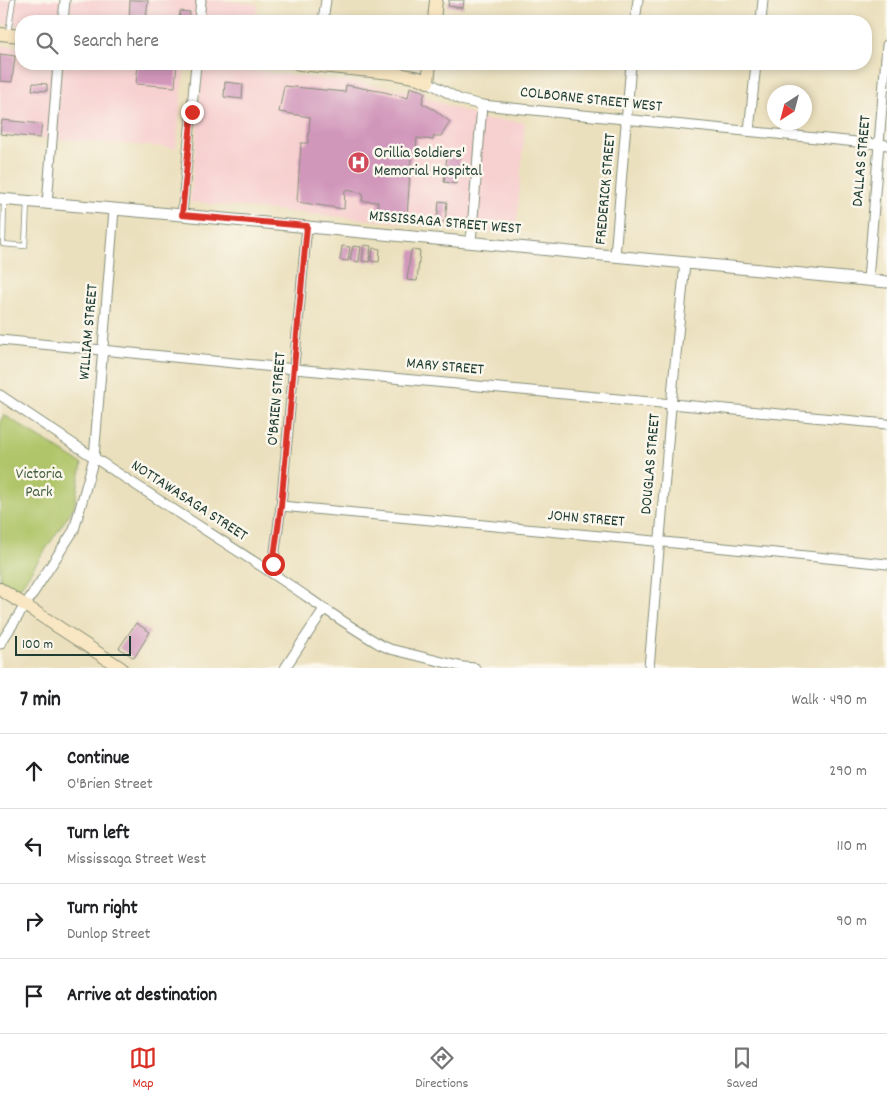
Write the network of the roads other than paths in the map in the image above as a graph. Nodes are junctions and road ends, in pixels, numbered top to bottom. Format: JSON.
{"nodes":[{"id":1,"x":13,"y":0,"type":"edge"},
{"id":2,"x":65,"y":0,"type":"edge"},
{"id":3,"x":201,"y":0,"type":"edge"},
{"id":4,"x":326,"y":0,"type":"edge"},
{"id":5,"x":436,"y":0,"type":"edge"},
{"id":6,"x":638,"y":0,"type":"edge"},
{"id":7,"x":763,"y":0,"type":"edge"},
{"id":8,"x":64,"y":15,"type":"edge"},
{"id":9,"x":200,"y":15,"type":"edge"},
{"id":10,"x":324,"y":15,"type":"edge"},
{"id":11,"x":435,"y":15,"type":"edge"},
{"id":12,"x":636,"y":15,"type":"edge"},
{"id":13,"x":762,"y":15,"type":"edge"},
{"id":14,"x":4,"y":35,"type":"edge"},
{"id":15,"x":887,"y":45,"type":"edge"},
{"id":16,"x":58,"y":70,"type":"edge"},
{"id":17,"x":195,"y":70,"type":"edge"},
{"id":18,"x":365,"y":70,"type":"edge"},
{"id":19,"x":429,"y":70,"type":"edge"},
{"id":20,"x":631,"y":70,"type":"edge"},
{"id":21,"x":755,"y":70,"type":"edge"},
{"id":22,"x":428,"y":82,"type":"junction"},
{"id":23,"x":482,"y":105,"type":"junction"},
{"id":24,"x":627,"y":120,"type":"junction"},
{"id":25,"x":749,"y":131,"type":"junction"},
{"id":26,"x":883,"y":144,"type":"edge"},
{"id":27,"x":2,"y":199,"type":"edge"},
{"id":28,"x":27,"y":202,"type":"junction"},
{"id":29,"x":47,"y":204,"type":"junction"},
{"id":30,"x":114,"y":210,"type":"junction"},
{"id":31,"x":182,"y":215,"type":"junction"},
{"id":32,"x":307,"y":226,"type":"junction"},
{"id":33,"x":471,"y":242,"type":"junction"},
{"id":34,"x":615,"y":256,"type":"junction"},
{"id":35,"x":685,"y":263,"type":"junction"},
{"id":36,"x":868,"y":280,"type":"junction"},
{"id":37,"x":887,"y":282,"type":"edge"},
{"id":38,"x":0,"y":340,"type":"edge"},
{"id":39,"x":102,"y":350,"type":"junction"},
{"id":40,"x":295,"y":369,"type":"junction"},
{"id":41,"x":0,"y":395,"type":"edge"},
{"id":42,"x":672,"y":403,"type":"junction"},
{"id":43,"x":887,"y":424,"type":"edge"},
{"id":44,"x":94,"y":458,"type":"junction"},
{"id":45,"x":281,"y":506,"type":"junction"},
{"id":46,"x":660,"y":541,"type":"junction"},
{"id":47,"x":887,"y":564,"type":"edge"},
{"id":48,"x":272,"y":573,"type":"junction"},
{"id":49,"x":0,"y":589,"type":"edge"},
{"id":50,"x":25,"y":606,"type":"junction"},
{"id":51,"x":324,"y":609,"type":"junction"},
{"id":52,"x":0,"y":644,"type":"edge"},
{"id":53,"x":462,"y":667,"type":"edge"},
{"id":54,"x":121,"y":668,"type":"edge"},
{"id":55,"x":285,"y":668,"type":"edge"},
{"id":56,"x":475,"y":668,"type":"edge"},
{"id":57,"x":649,"y":668,"type":"edge"}],
"edges":[{"from":1,"to":14,"type":"lane"},
{"from":2,"to":8,"type":"street"},
{"from":3,"to":9,"type":"street"},
{"from":4,"to":10,"type":"street"},
{"from":5,"to":11,"type":"main road"},
{"from":6,"to":12,"type":"street"},
{"from":7,"to":13,"type":"street"},
{"from":15,"to":26,"type":"street","name":"DALLAS STREET"},
{"from":16,"to":29,"type":"street"},
{"from":17,"to":31,"type":"street"},
{"from":18,"to":22,"type":"main road","name":"COLBORNE STREET WEST"},
{"from":19,"to":22,"type":"main road"},
{"from":20,"to":24,"type":"street","name":"FREDERICK STREET"},
{"from":21,"to":25,"type":"street"},
{"from":22,"to":23,"type":"street","name":"COLBORNE STREET WEST"},
{"from":23,"to":24,"type":"street","name":"COLBORNE STREET WEST"},
{"from":23,"to":33,"type":"street"},
{"from":24,"to":25,"type":"street","name":"COLBORNE STREET WEST"},
{"from":24,"to":34,"type":"street","name":"FREDERICK STREET"},
{"from":25,"to":26,"type":"street","name":"COLBORNE STREET WEST"},
{"from":26,"to":36,"type":"street","name":"DALLAS STREET"},
{"from":27,"to":28,"type":"street","name":"MISSISSAGA STREET WEST"},
{"from":27,"to":28,"type":"lane"},
{"from":28,"to":29,"type":"street","name":"MISSISSAGA STREET WEST"},
{"from":29,"to":30,"type":"street","name":"MISSISSAGA STREET WEST"},
{"from":30,"to":31,"type":"street","name":"MISSISSAGA STREET WEST"},
{"from":30,"to":39,"type":"street","name":"WILLIAM STREET"},
{"from":31,"to":32,"type":"street","name":"MISSISSAGA STREET WEST"},
{"from":32,"to":33,"type":"street","name":"MISSISSAGA STREET WEST"},
{"from":32,"to":40,"type":"street","name":"O'BRIEN STREET"},
{"from":33,"to":34,"type":"street","name":"MISSISSAGA STREET WEST"},
{"from":34,"to":35,"type":"street","name":"MISSISSAGA STREET WEST"},
{"from":35,"to":36,"type":"street","name":"MISSISSAGA STREET WEST"},
{"from":35,"to":42,"type":"street","name":"DOUGLAS STREET"},
{"from":36,"to":37,"type":"street","name":"MISSISSAGA STREET WEST"},
{"from":38,"to":39,"type":"street","name":"MARY STREET"},
{"from":39,"to":40,"type":"street","name":"MARY STREET"},
{"from":39,"to":44,"type":"street","name":"WILLIAM STREET"},
{"from":40,"to":42,"type":"street","name":"MARY STREET"},
{"from":40,"to":45,"type":"street","name":"O'BRIEN STREET"},
{"from":41,"to":44,"type":"street","name":"NOTTAWASAGA STREET"},
{"from":42,"to":43,"type":"street","name":"MARY STREET"},
{"from":42,"to":46,"type":"street","name":"DOUGLAS STREET"},
{"from":44,"to":48,"type":"street","name":"NOTTAWASAGA STREET"},
{"from":44,"to":50,"type":"street","name":"WILLIAM STREET"},
{"from":45,"to":46,"type":"street","name":"JOHN STREET"},
{"from":45,"to":48,"type":"street","name":"O'BRIEN STREET"},
{"from":46,"to":47,"type":"street","name":"JOHN STREET"},
{"from":46,"to":57,"type":"street","name":"DOUGLAS STREET"},
{"from":48,"to":51,"type":"street","name":"NOTTAWASAGA STREET"},
{"from":49,"to":50,"type":"main road"},
{"from":50,"to":52,"type":"street","name":"WILLIAM STREET"},
{"from":50,"to":54,"type":"main road"},
{"from":51,"to":53,"type":"street","name":"NOTTAWASAGA STREET"},
{"from":51,"to":55,"type":"street"},
{"from":53,"to":56,"type":"street","name":"NOTTAWASAGA STREET"}]}
